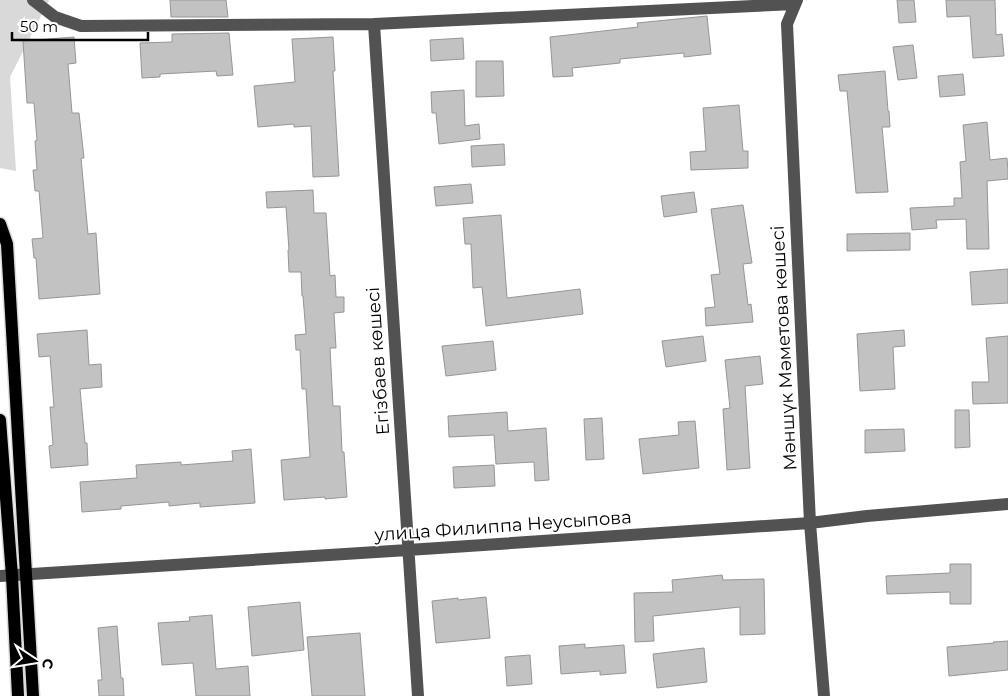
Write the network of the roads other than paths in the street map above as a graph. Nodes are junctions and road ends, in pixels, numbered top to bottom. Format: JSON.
{"nodes":[{"id":1,"x":33,"y":0,"type":"edge"},
{"id":2,"x":796,"y":2,"type":"edge"},
{"id":3,"x":374,"y":24,"type":"junction"},
{"id":4,"x":0,"y":224,"type":"edge"},
{"id":5,"x":0,"y":420,"type":"edge"},
{"id":6,"x":1008,"y":504,"type":"edge"},
{"id":7,"x":810,"y":523,"type":"junction"},
{"id":8,"x":408,"y":550,"type":"junction"},
{"id":9,"x":26,"y":574,"type":"junction"},
{"id":10,"x":6,"y":576,"type":"edge"},
{"id":11,"x":18,"y":696,"type":"edge"},
{"id":12,"x":33,"y":696,"type":"edge"},
{"id":13,"x":418,"y":696,"type":"edge"},
{"id":14,"x":824,"y":696,"type":"edge"}],
"edges":[{"from":1,"to":3,"type":"street"},
{"from":2,"to":3,"type":"street"},
{"from":2,"to":7,"type":"street","name":"Мәншүк Мәметова көшесі"},
{"from":3,"to":8,"type":"street","name":"Егізбаев көшесі"},
{"from":4,"to":9,"type":"main road"},
{"from":5,"to":10,"type":"main road"},
{"from":6,"to":7,"type":"street","name":"улица Филиппа Неусыпова"},
{"from":7,"to":8,"type":"street","name":"улица Филиппа Неусыпова"},
{"from":7,"to":14,"type":"street","name":"Мәншүк Мәметова көшесі"},
{"from":8,"to":9,"type":"street","name":"улица Филиппа Неусыпова"},
{"from":8,"to":13,"type":"street","name":"Егізбаев көшесі"},
{"from":9,"to":10,"type":"street","name":"улица Филиппа Неусыпова"},
{"from":9,"to":12,"type":"main road"},
{"from":10,"to":11,"type":"main road"}]}
